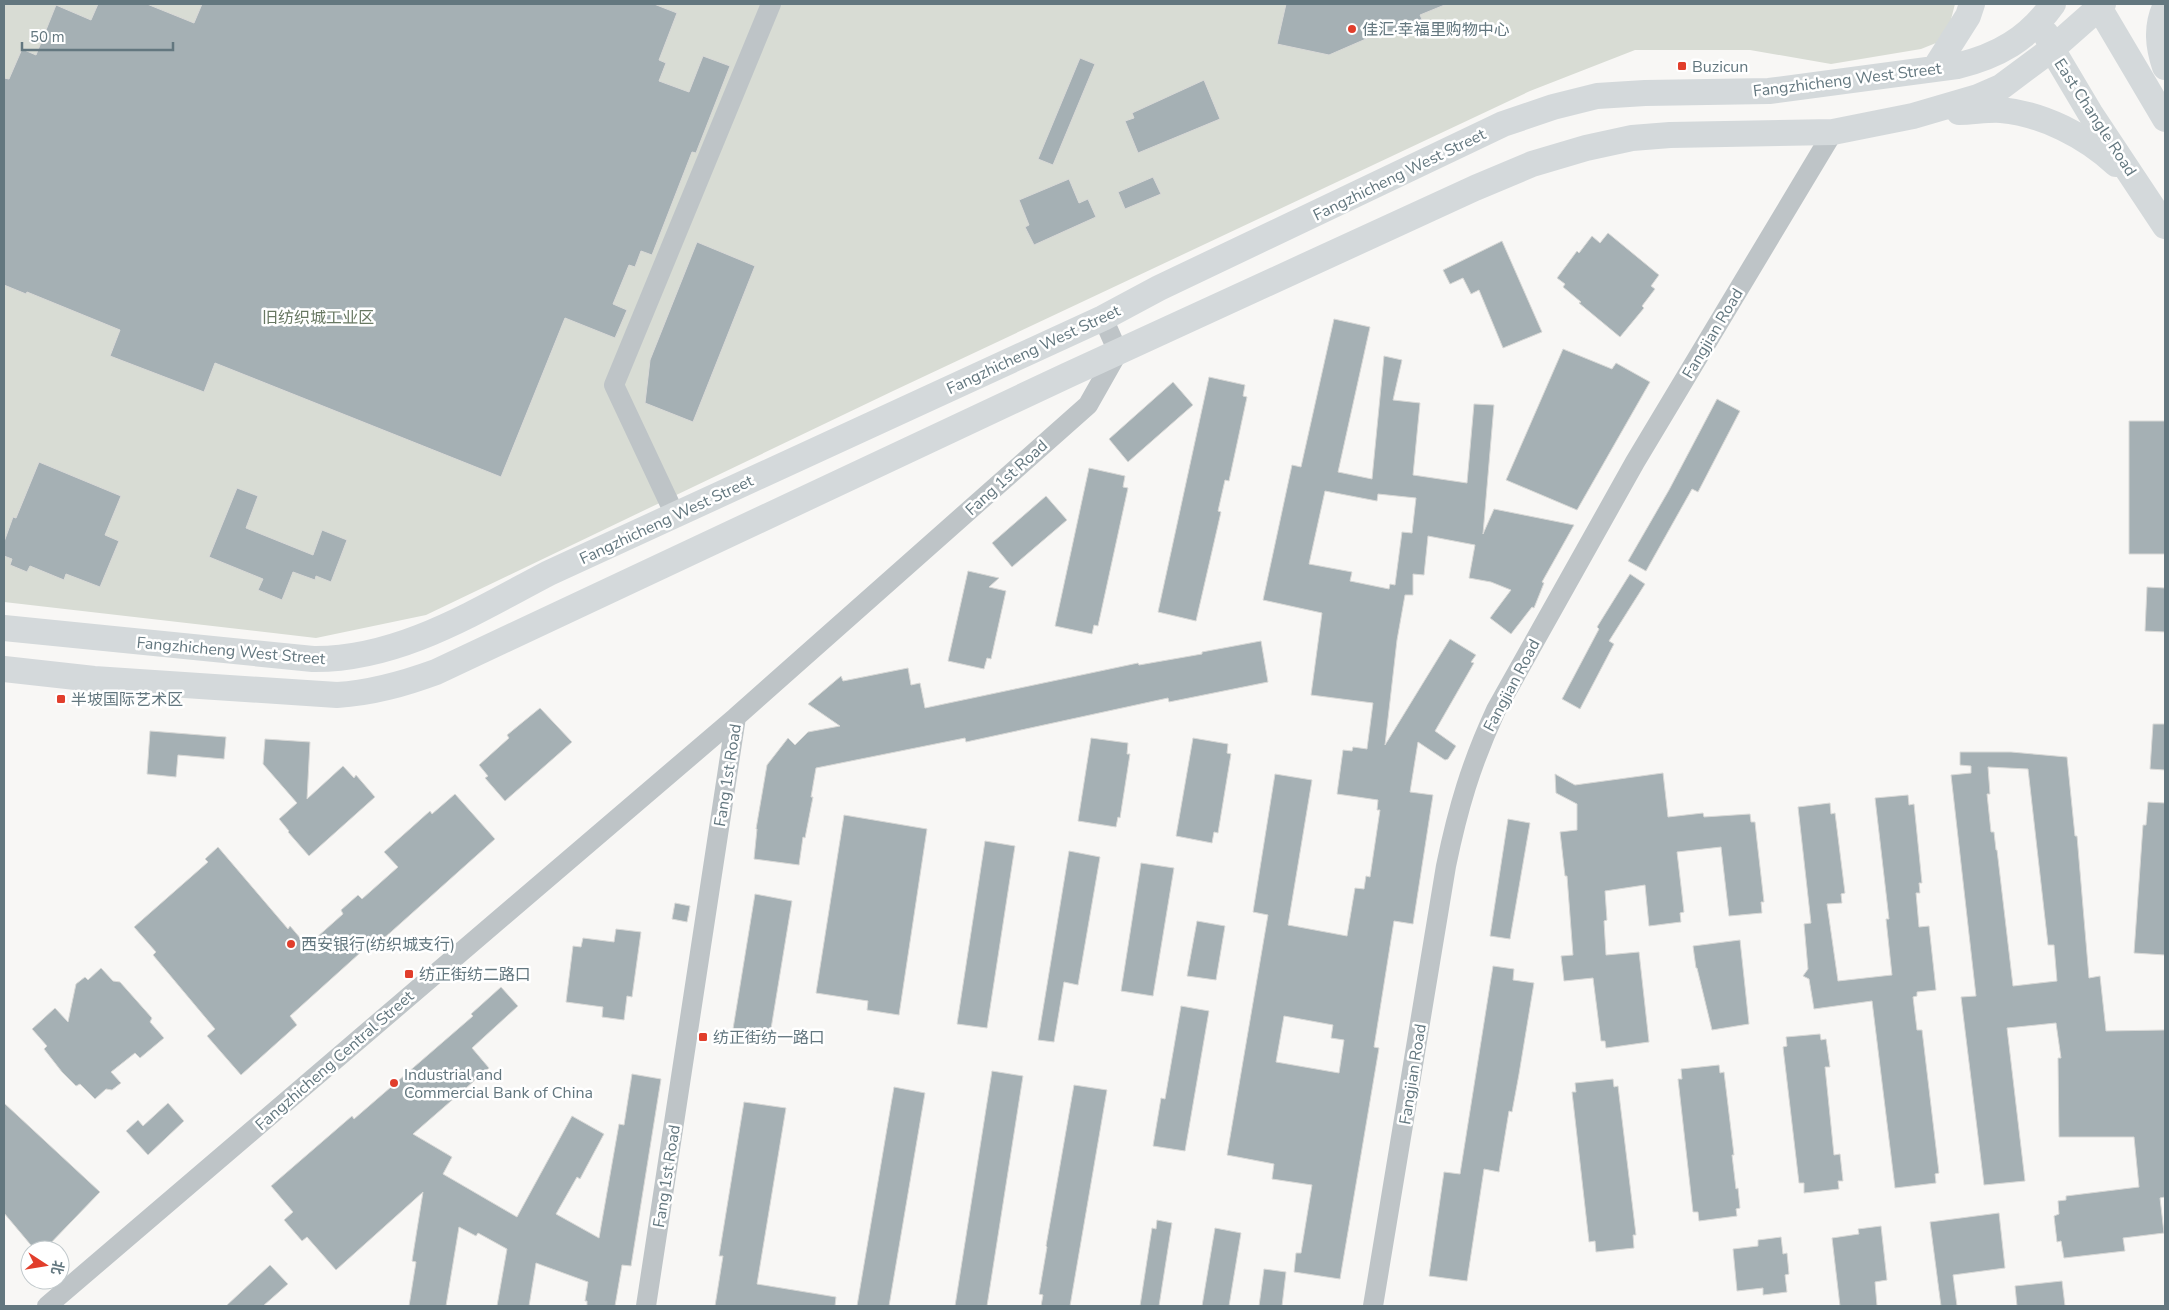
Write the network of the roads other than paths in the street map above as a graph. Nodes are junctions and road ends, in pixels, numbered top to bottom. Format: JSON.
{"nodes":[{"id":1,"x":771,"y":4,"type":"edge"},
{"id":2,"x":1972,"y":4,"type":"edge"},
{"id":3,"x":2100,"y":5,"type":"edge"},
{"id":4,"x":2165,"y":6,"type":"edge"},
{"id":5,"x":2043,"y":9,"type":"edge"},
{"id":6,"x":2052,"y":49,"type":"junction"},
{"id":7,"x":2165,"y":67,"type":"edge"},
{"id":8,"x":1935,"y":68,"type":"junction"},
{"id":9,"x":1913,"y":116,"type":"junction"},
{"id":10,"x":2165,"y":119,"type":"edge"},
{"id":11,"x":1833,"y":132,"type":"junction"},
{"id":12,"x":2141,"y":189,"type":"junction"},
{"id":13,"x":2165,"y":226,"type":"edge"},
{"id":14,"x":1103,"y":318,"type":"junction"},
{"id":15,"x":1118,"y":352,"type":"junction"},
{"id":16,"x":675,"y":515,"type":"junction"},
{"id":17,"x":4,"y":628,"type":"edge"},
{"id":18,"x":4,"y":669,"type":"edge"},
{"id":19,"x":736,"y":717,"type":"junction"},
{"id":20,"x":47,"y":1306,"type":"edge"},
{"id":21,"x":646,"y":1306,"type":"edge"},
{"id":22,"x":1373,"y":1306,"type":"edge"}],
"edges":[{"from":1,"to":16,"type":"street"},
{"from":2,"to":8,"type":"main road"},
{"from":3,"to":6,"type":"main road"},
{"from":3,"to":10,"type":"main road"},
{"from":4,"to":7,"type":"main road"},
{"from":5,"to":6,"type":"main road","name":"East Changle Road"},
{"from":5,"to":8,"type":"main road","name":"Fangzhicheng West Street"},
{"from":6,"to":9,"type":"main road"},
{"from":6,"to":12,"type":"main road","name":"East Changle Road"},
{"from":8,"to":14,"type":"main road","name":"Fangzhicheng West Street"},
{"from":9,"to":11,"type":"main road"},
{"from":9,"to":12,"type":"main road"},
{"from":11,"to":15,"type":"main road"},
{"from":11,"to":22,"type":"street","name":"Fangjian Road"},
{"from":12,"to":13,"type":"main road","name":"East Changle Road"},
{"from":14,"to":15,"type":"street"},
{"from":14,"to":16,"type":"main road","name":"Fangzhicheng West Street"},
{"from":15,"to":18,"type":"main road"},
{"from":15,"to":19,"type":"street","name":"Fang 1st Road"},
{"from":16,"to":17,"type":"main road","name":"Fangzhicheng West Street"},
{"from":19,"to":20,"type":"street","name":"Fangzhicheng Central Street"},
{"from":19,"to":21,"type":"street","name":"Fang 1st Road"}]}
